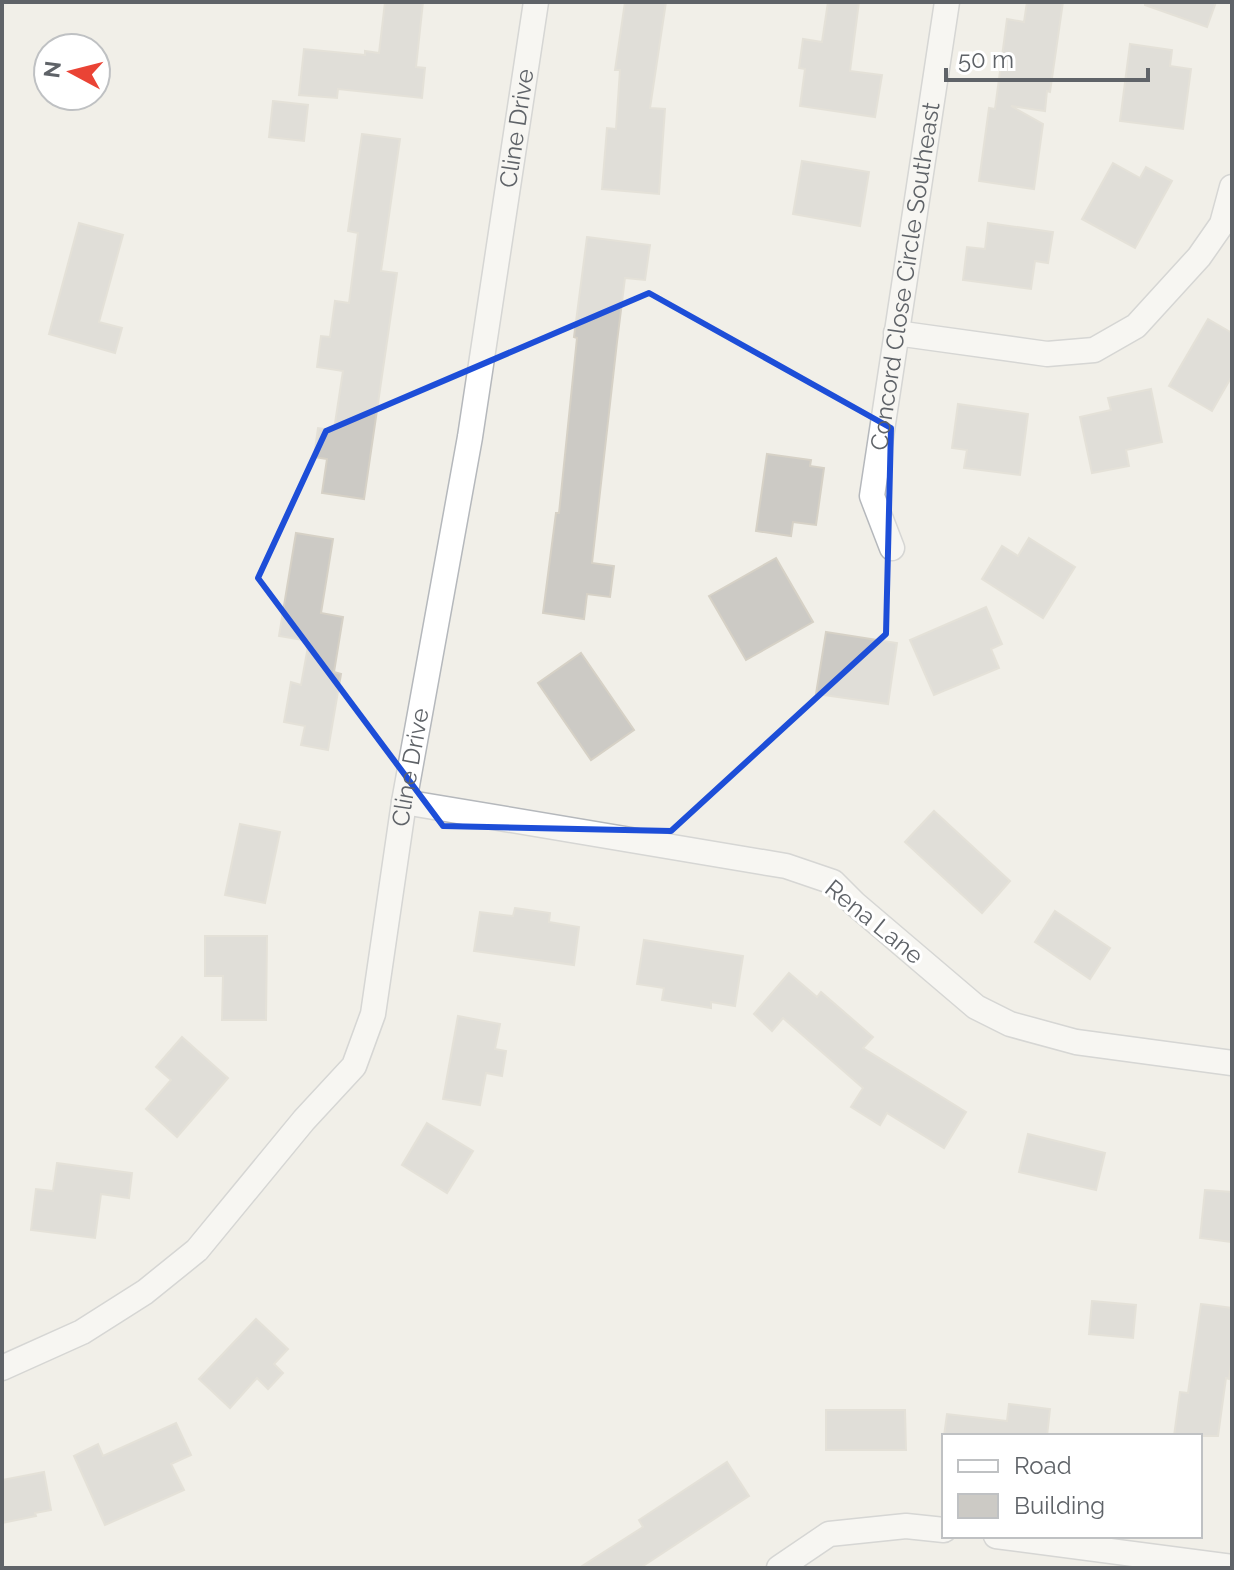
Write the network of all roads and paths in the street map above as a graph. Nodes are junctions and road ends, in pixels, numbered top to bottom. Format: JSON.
{"nodes":[{"id":1,"x":536,"y":2,"type":"edge"},
{"id":2,"x":947,"y":2,"type":"edge"},
{"id":3,"x":1232,"y":187,"type":"edge"},
{"id":4,"x":896,"y":333,"type":"junction"},
{"id":5,"x":892,"y":548,"type":"dead end"},
{"id":6,"x":404,"y":802,"type":"junction"},
{"id":7,"x":1232,"y":1063,"type":"edge"},
{"id":8,"x":2,"y":1368,"type":"edge"},
{"id":9,"x":942,"y":1530,"type":"edge"},
{"id":10,"x":1011,"y":1538,"type":"edge"},
{"id":11,"x":1232,"y":1567,"type":"edge"},
{"id":12,"x":779,"y":1568,"type":"edge"}],
"edges":[{"from":1,"to":6,"type":"street","name":"Cline Drive"},
{"from":2,"to":4,"type":"street","name":"Concord Close Circle Southeast"},
{"from":3,"to":4,"type":"street"},
{"from":4,"to":5,"type":"street","name":"Concord Close Circle Southeast"},
{"from":6,"to":7,"type":"street","name":"Rena Lane"},
{"from":6,"to":8,"type":"street","name":"Cline Drive"},
{"from":9,"to":12,"type":"street"},
{"from":10,"to":11,"type":"street"}]}
